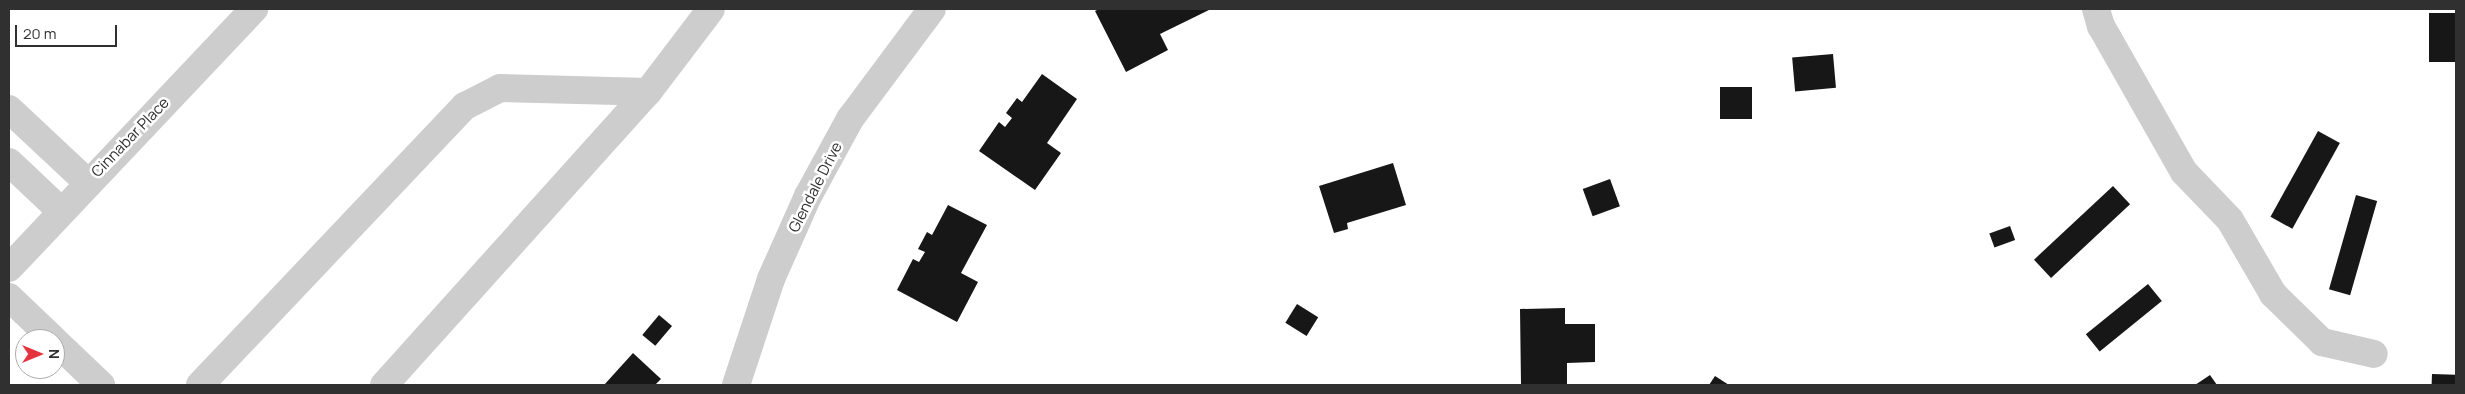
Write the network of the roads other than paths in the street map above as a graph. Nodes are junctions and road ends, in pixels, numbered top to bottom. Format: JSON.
{"nodes":[{"id":1,"x":254,"y":9,"type":"edge"},
{"id":2,"x":711,"y":9,"type":"edge"},
{"id":3,"x":932,"y":9,"type":"edge"},
{"id":4,"x":2096,"y":9,"type":"edge"},
{"id":5,"x":648,"y":92,"type":"junction"},
{"id":6,"x":9,"y":109,"type":"edge"},
{"id":7,"x":9,"y":162,"type":"edge"},
{"id":8,"x":88,"y":182,"type":"junction"},
{"id":9,"x":62,"y":210,"type":"junction"},
{"id":10,"x":9,"y":268,"type":"edge"},
{"id":11,"x":9,"y":297,"type":"edge"},
{"id":12,"x":42,"y":329,"type":"edge"},
{"id":13,"x":65,"y":351,"type":"edge"},
{"id":14,"x":2374,"y":354,"type":"dead end"},
{"id":15,"x":101,"y":385,"type":"edge"},
{"id":16,"x":200,"y":385,"type":"edge"},
{"id":17,"x":384,"y":385,"type":"edge"},
{"id":18,"x":736,"y":385,"type":"edge"}],
"edges":[{"from":1,"to":8,"type":"street","name":"Cinnabar Place"},
{"from":2,"to":5,"type":"street"},
{"from":3,"to":18,"type":"street","name":"Glendale Drive"},
{"from":4,"to":14,"type":"street"},
{"from":5,"to":16,"type":"street"},
{"from":5,"to":17,"type":"street"},
{"from":6,"to":8,"type":"street"},
{"from":7,"to":9,"type":"street"},
{"from":8,"to":9,"type":"street","name":"Cinnabar Place"},
{"from":9,"to":10,"type":"street","name":"Cinnabar Place"},
{"from":11,"to":12,"type":"street"},
{"from":13,"to":15,"type":"street"}]}
